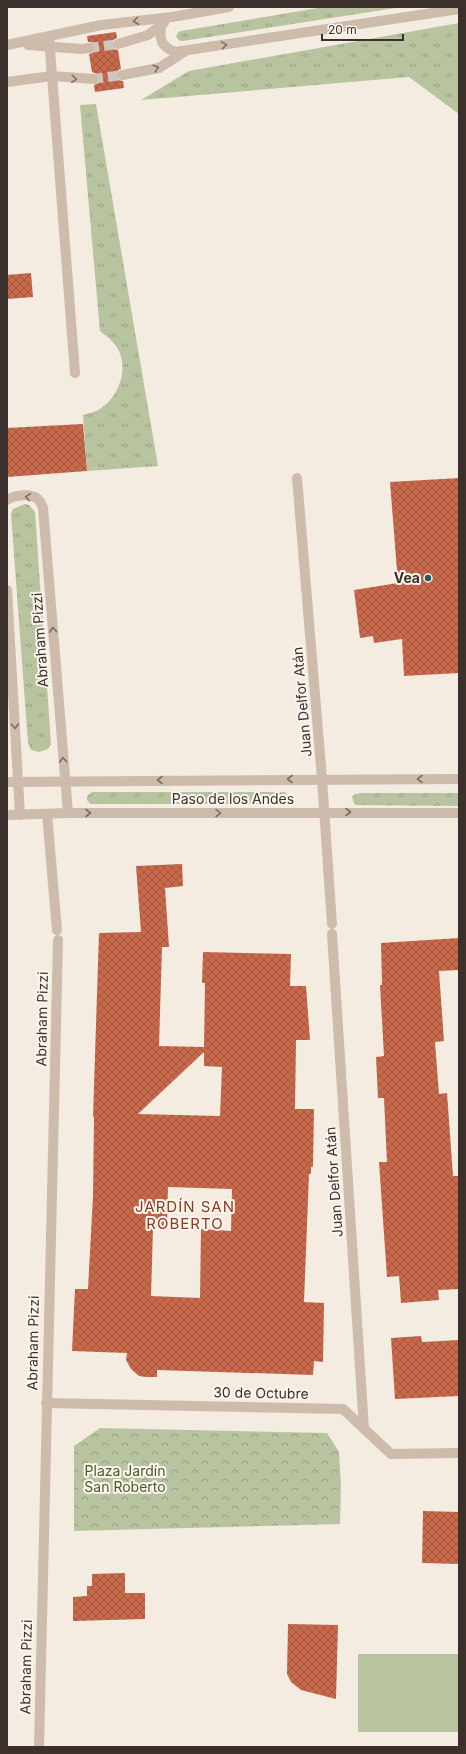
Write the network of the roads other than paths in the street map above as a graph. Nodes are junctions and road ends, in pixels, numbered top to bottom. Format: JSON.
{"nodes":[{"id":1,"x":229,"y":7,"type":"edge"},
{"id":2,"x":459,"y":9,"type":"edge"},
{"id":3,"x":172,"y":17,"type":"junction"},
{"id":4,"x":161,"y":26,"type":"junction"},
{"id":5,"x":50,"y":42,"type":"junction"},
{"id":6,"x":118,"y":44,"type":"tunnel mouth"},
{"id":7,"x":11,"y":45,"type":"edge"},
{"id":8,"x":88,"y":48,"type":"tunnel mouth"},
{"id":9,"x":185,"y":51,"type":"junction"},
{"id":10,"x":122,"y":75,"type":"tunnel mouth"},
{"id":11,"x":52,"y":76,"type":"junction"},
{"id":12,"x":93,"y":79,"type":"tunnel mouth"},
{"id":13,"x":7,"y":82,"type":"edge"},
{"id":14,"x":75,"y":373,"type":"dead end"},
{"id":15,"x":297,"y":478,"type":"dead end"},
{"id":16,"x":7,"y":500,"type":"edge"},
{"id":17,"x":7,"y":590,"type":"edge"},
{"id":18,"x":322,"y":779,"type":"junction"},
{"id":19,"x":459,"y":779,"type":"edge"},
{"id":20,"x":65,"y":780,"type":"junction"},
{"id":21,"x":18,"y":781,"type":"junction"},
{"id":22,"x":7,"y":782,"type":"edge"},
{"id":23,"x":325,"y":812,"type":"junction"},
{"id":24,"x":68,"y":813,"type":"junction"},
{"id":25,"x":459,"y":813,"type":"edge"},
{"id":26,"x":47,"y":814,"type":"junction"},
{"id":27,"x":7,"y":815,"type":"edge"},
{"id":28,"x":20,"y":815,"type":"junction"},
{"id":29,"x":46,"y":1403,"type":"junction"},
{"id":30,"x":364,"y":1429,"type":"junction"},
{"id":31,"x":459,"y":1453,"type":"edge"},
{"id":32,"x":38,"y":1747,"type":"edge"}],
"edges":[{"from":1,"to":3,"type":"street"},
{"from":9,"to":2,"type":"street","one_way":true},
{"from":3,"to":4,"type":"street"},
{"from":3,"to":5,"type":"street","one_way":true},
{"from":4,"to":6,"type":"street"},
{"from":4,"to":9,"type":"street"},
{"from":5,"to":7,"type":"street"},
{"from":5,"to":8,"type":"street"},
{"from":5,"to":11,"type":"street"},
{"from":10,"to":9,"type":"street","one_way":true},
{"from":11,"to":12,"type":"street","one_way":true},
{"from":11,"to":13,"type":"street"},
{"from":11,"to":14,"type":"street"},
{"from":15,"to":18,"type":"street","name":"Juan Delfor Atán"},
{"from":20,"to":16,"type":"street","name":"Abraham Pizzi","one_way":true},
{"from":17,"to":21,"type":"street","one_way":true},
{"from":19,"to":18,"type":"street","name":"Paso de los Andes","one_way":true},
{"from":18,"to":20,"type":"street","name":"Paso de los Andes","one_way":true},
{"from":18,"to":23,"type":"street","name":"Juan Delfor Atán"},
{"from":20,"to":21,"type":"street","name":"Paso de los Andes"},
{"from":20,"to":24,"type":"street","name":"Abraham Pizzi"},
{"from":21,"to":22,"type":"street","name":"Paso de los Andes"},
{"from":21,"to":28,"type":"street"},
{"from":24,"to":23,"type":"street","name":"Paso de los Andes","one_way":true},
{"from":23,"to":25,"type":"street","name":"Paso de los Andes","one_way":true},
{"from":23,"to":30,"type":"street","name":"Juan Delfor Atán"},
{"from":24,"to":26,"type":"street","name":"Paso de los Andes"},
{"from":26,"to":28,"type":"street","name":"Paso de los Andes"},
{"from":26,"to":29,"type":"street","name":"Abraham Pizzi"},
{"from":27,"to":28,"type":"street","name":"Paso de los Andes"},
{"from":29,"to":30,"type":"street","name":"30 de Octubre"},
{"from":29,"to":32,"type":"street","name":"Abraham Pizzi"},
{"from":30,"to":31,"type":"street","name":"30 de Octubre"}]}
